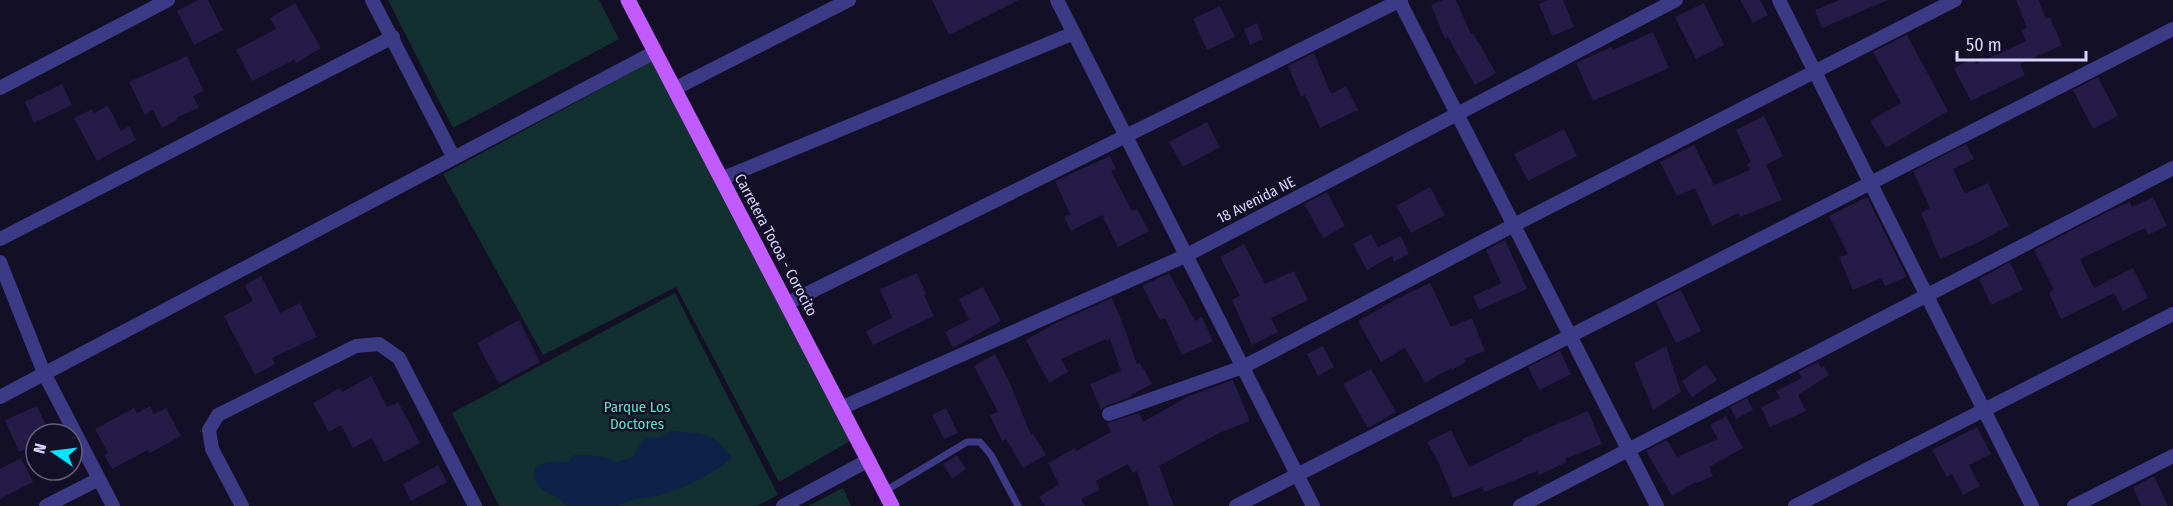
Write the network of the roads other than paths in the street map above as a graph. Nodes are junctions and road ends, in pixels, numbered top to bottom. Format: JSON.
{"nodes":[{"id":1,"x":168,"y":0,"type":"edge"},
{"id":2,"x":372,"y":0,"type":"edge"},
{"id":3,"x":628,"y":0,"type":"edge"},
{"id":4,"x":849,"y":0,"type":"edge"},
{"id":5,"x":1057,"y":0,"type":"edge"},
{"id":6,"x":1400,"y":0,"type":"edge"},
{"id":7,"x":1676,"y":0,"type":"edge"},
{"id":8,"x":1779,"y":0,"type":"edge"},
{"id":9,"x":1955,"y":0,"type":"edge"},
{"id":10,"x":2173,"y":29,"type":"edge"},
{"id":11,"x":1074,"y":33,"type":"junction"},
{"id":12,"x":393,"y":37,"type":"junction"},
{"id":13,"x":655,"y":52,"type":"junction"},
{"id":14,"x":1815,"y":70,"type":"junction"},
{"id":15,"x":0,"y":88,"type":"edge"},
{"id":16,"x":674,"y":89,"type":"junction"},
{"id":17,"x":1458,"y":115,"type":"junction"},
{"id":18,"x":1125,"y":136,"type":"junction"},
{"id":19,"x":454,"y":158,"type":"junction"},
{"id":20,"x":2173,"y":168,"type":"edge"},
{"id":21,"x":721,"y":179,"type":"junction"},
{"id":22,"x":1870,"y":183,"type":"junction"},
{"id":23,"x":1514,"y":225,"type":"junction"},
{"id":24,"x":0,"y":239,"type":"edge"},
{"id":25,"x":1185,"y":256,"type":"junction"},
{"id":26,"x":0,"y":262,"type":"edge"},
{"id":27,"x":1927,"y":296,"type":"junction"},
{"id":28,"x":786,"y":304,"type":"junction"},
{"id":29,"x":2173,"y":314,"type":"edge"},
{"id":30,"x":1570,"y":336,"type":"junction"},
{"id":31,"x":1243,"y":367,"type":"junction"},
{"id":32,"x":44,"y":373,"type":"junction"},
{"id":33,"x":0,"y":397,"type":"edge"},
{"id":34,"x":841,"y":408,"type":"junction"},
{"id":35,"x":1985,"y":409,"type":"junction"},
{"id":36,"x":1109,"y":414,"type":"dead end"},
{"id":37,"x":1629,"y":450,"type":"junction"},
{"id":38,"x":2173,"y":456,"type":"edge"},
{"id":39,"x":869,"y":460,"type":"junction"},
{"id":40,"x":1296,"y":475,"type":"junction"},
{"id":41,"x":99,"y":478,"type":"junction"},
{"id":42,"x":884,"y":491,"type":"junction"},
{"id":43,"x":46,"y":506,"type":"edge"},
{"id":44,"x":113,"y":506,"type":"edge"},
{"id":45,"x":242,"y":506,"type":"edge"},
{"id":46,"x":475,"y":506,"type":"edge"},
{"id":47,"x":783,"y":506,"type":"edge"},
{"id":48,"x":892,"y":506,"type":"edge"},
{"id":49,"x":1018,"y":506,"type":"edge"},
{"id":50,"x":1236,"y":506,"type":"edge"},
{"id":51,"x":1312,"y":506,"type":"edge"},
{"id":52,"x":1520,"y":506,"type":"edge"},
{"id":53,"x":1657,"y":506,"type":"edge"},
{"id":54,"x":1795,"y":506,"type":"edge"},
{"id":55,"x":2032,"y":506,"type":"edge"},
{"id":56,"x":2074,"y":506,"type":"edge"}],
"edges":[{"from":1,"to":15,"type":"street"},
{"from":2,"to":12,"type":"street"},
{"from":3,"to":13,"type":"main road","name":"Carretera Tocoa - Corocito"},
{"from":4,"to":16,"type":"street"},
{"from":5,"to":11,"type":"street"},
{"from":6,"to":17,"type":"street"},
{"from":6,"to":18,"type":"street"},
{"from":7,"to":17,"type":"street","name":"18 Avenida NE"},
{"from":8,"to":14,"type":"street"},
{"from":9,"to":14,"type":"street"},
{"from":10,"to":22,"type":"street"},
{"from":11,"to":18,"type":"street"},
{"from":11,"to":21,"type":"street"},
{"from":12,"to":19,"type":"street"},
{"from":12,"to":24,"type":"street"},
{"from":13,"to":16,"type":"main road","name":"Carretera Tocoa - Corocito"},
{"from":13,"to":19,"type":"street"},
{"from":14,"to":22,"type":"street"},
{"from":14,"to":23,"type":"street"},
{"from":16,"to":21,"type":"main road","name":"Carretera Tocoa - Corocito"},
{"from":17,"to":23,"type":"street"},
{"from":17,"to":25,"type":"street","name":"18 Avenida NE"},
{"from":18,"to":25,"type":"street"},
{"from":18,"to":28,"type":"street"},
{"from":19,"to":32,"type":"street"},
{"from":20,"to":27,"type":"street"},
{"from":21,"to":28,"type":"main road","name":"Carretera Tocoa - Corocito"},
{"from":22,"to":27,"type":"street"},
{"from":22,"to":30,"type":"street"},
{"from":23,"to":30,"type":"street"},
{"from":23,"to":31,"type":"street"},
{"from":25,"to":31,"type":"street"},
{"from":25,"to":34,"type":"street","name":"18 Avenida NE"},
{"from":26,"to":32,"type":"street"},
{"from":27,"to":35,"type":"street"},
{"from":27,"to":37,"type":"street"},
{"from":28,"to":34,"type":"main road","name":"Carretera Tocoa - Corocito"},
{"from":29,"to":35,"type":"street"},
{"from":30,"to":37,"type":"street"},
{"from":30,"to":40,"type":"street"},
{"from":31,"to":36,"type":"street"},
{"from":31,"to":40,"type":"street"},
{"from":32,"to":33,"type":"street"},
{"from":32,"to":41,"type":"street"},
{"from":34,"to":39,"type":"main road","name":"Carretera Tocoa - Corocito"},
{"from":35,"to":54,"type":"street"},
{"from":35,"to":55,"type":"street"},
{"from":37,"to":52,"type":"street"},
{"from":37,"to":53,"type":"street"},
{"from":38,"to":56,"type":"street"},
{"from":39,"to":42,"type":"main road","name":"Carretera Tocoa - Corocito"},
{"from":39,"to":47,"type":"street"},
{"from":40,"to":50,"type":"street"},
{"from":40,"to":51,"type":"street"},
{"from":41,"to":43,"type":"street"},
{"from":41,"to":44,"type":"street"},
{"from":42,"to":48,"type":"main road","name":"Carretera Tocoa - Corocito"},
{"from":42,"to":49,"type":"lane"},
{"from":45,"to":46,"type":"street"}]}
